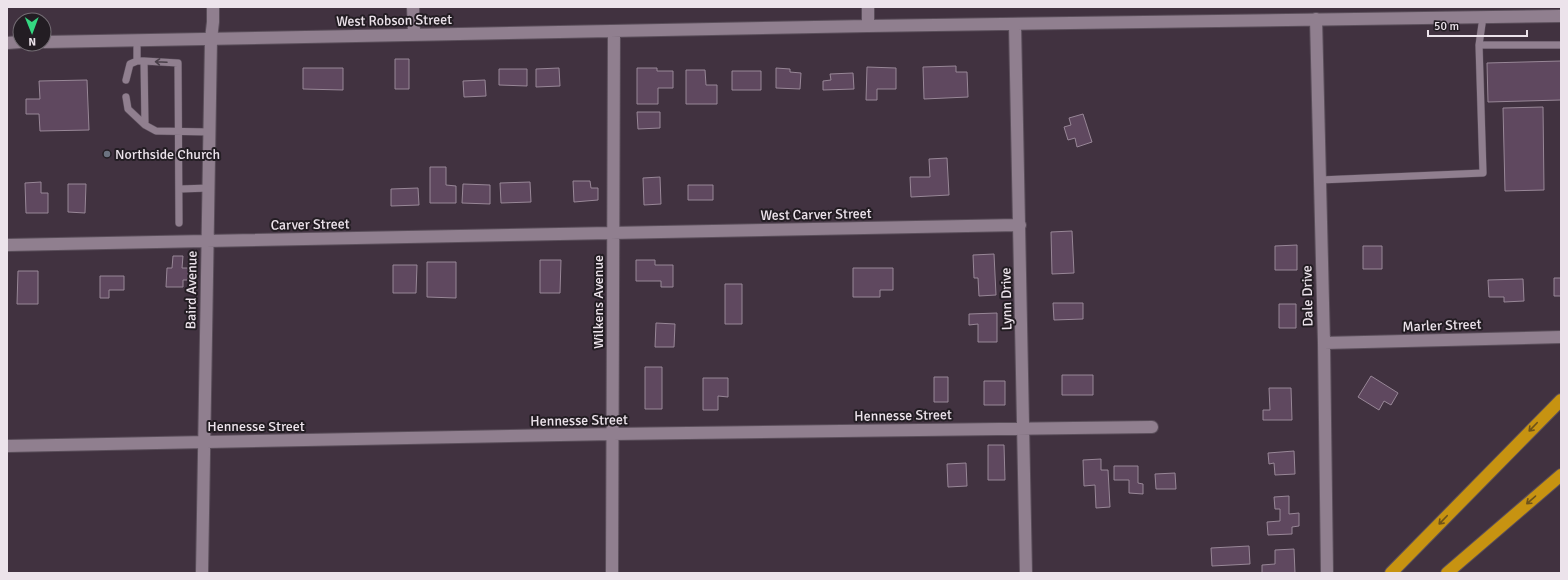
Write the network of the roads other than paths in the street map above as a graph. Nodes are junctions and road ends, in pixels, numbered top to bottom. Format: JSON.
{"nodes":[{"id":1,"x":213,"y":7,"type":"edge"},
{"id":2,"x":413,"y":7,"type":"edge"},
{"id":3,"x":868,"y":7,"type":"edge"},
{"id":4,"x":1425,"y":12,"type":"edge"},
{"id":5,"x":1561,"y":16,"type":"edge"},
{"id":6,"x":1483,"y":17,"type":"junction"},
{"id":7,"x":1316,"y":19,"type":"junction"},
{"id":8,"x":1015,"y":25,"type":"junction"},
{"id":9,"x":868,"y":26,"type":"junction"},
{"id":10,"x":614,"y":31,"type":"junction"},
{"id":11,"x":414,"y":35,"type":"junction"},
{"id":12,"x":211,"y":39,"type":"junction"},
{"id":13,"x":137,"y":40,"type":"junction"},
{"id":14,"x":52,"y":42,"type":"edge"},
{"id":15,"x":1479,"y":45,"type":"junction"},
{"id":16,"x":1561,"y":45,"type":"edge"},
{"id":17,"x":140,"y":61,"type":"junction"},
{"id":18,"x":126,"y":80,"type":"dead end"},
{"id":19,"x":126,"y":97,"type":"dead end"},
{"id":20,"x":145,"y":125,"type":"junction"},
{"id":21,"x":179,"y":131,"type":"junction"},
{"id":22,"x":210,"y":132,"type":"junction"},
{"id":23,"x":1320,"y":180,"type":"junction"},
{"id":24,"x":209,"y":188,"type":"junction"},
{"id":25,"x":180,"y":189,"type":"junction"},
{"id":26,"x":179,"y":223,"type":"dead end"},
{"id":27,"x":1020,"y":225,"type":"junction"},
{"id":28,"x":613,"y":233,"type":"junction"},
{"id":29,"x":207,"y":241,"type":"junction"},
{"id":30,"x":7,"y":245,"type":"edge"},
{"id":31,"x":1561,"y":336,"type":"edge"},
{"id":32,"x":1324,"y":343,"type":"junction"},
{"id":33,"x":1561,"y":400,"type":"edge"},
{"id":34,"x":1152,"y":428,"type":"dead end"},
{"id":35,"x":1024,"y":429,"type":"junction"},
{"id":36,"x":612,"y":434,"type":"junction"},
{"id":37,"x":204,"y":441,"type":"junction"},
{"id":38,"x":7,"y":446,"type":"edge"},
{"id":39,"x":1561,"y":475,"type":"edge"},
{"id":40,"x":202,"y":573,"type":"edge"},
{"id":41,"x":612,"y":573,"type":"edge"},
{"id":42,"x":1026,"y":573,"type":"edge"},
{"id":43,"x":1327,"y":573,"type":"edge"},
{"id":44,"x":1391,"y":573,"type":"edge"},
{"id":45,"x":1447,"y":573,"type":"edge"}],
"edges":[{"from":1,"to":12,"type":"street","name":"Baird Avenue"},
{"from":2,"to":11,"type":"street"},
{"from":3,"to":9,"type":"street"},
{"from":4,"to":6,"type":"street","name":"West Robson Street"},
{"from":4,"to":7,"type":"street","name":"West Robson Street"},
{"from":5,"to":6,"type":"street","name":"West Robson Street"},
{"from":6,"to":15,"type":"lane"},
{"from":7,"to":8,"type":"street","name":"West Robson Street"},
{"from":7,"to":23,"type":"street","name":"Dale Drive"},
{"from":8,"to":9,"type":"street","name":"West Robson Street"},
{"from":8,"to":27,"type":"street","name":"Lynn Drive"},
{"from":9,"to":10,"type":"street","name":"West Robson Street"},
{"from":10,"to":11,"type":"street","name":"West Robson Street"},
{"from":10,"to":28,"type":"street","name":"Wilkens Avenue"},
{"from":11,"to":12,"type":"street","name":"West Robson Street"},
{"from":12,"to":13,"type":"street","name":"West Robson Street"},
{"from":12,"to":22,"type":"street","name":"Baird Avenue"},
{"from":13,"to":14,"type":"street","name":"West Robson Street"},
{"from":13,"to":17,"type":"lane"},
{"from":15,"to":16,"type":"lane"},
{"from":15,"to":23,"type":"lane"},
{"from":17,"to":18,"type":"lane"},
{"from":17,"to":20,"type":"lane"},
{"from":21,"to":17,"type":"lane","one_way":true},
{"from":19,"to":20,"type":"lane"},
{"from":20,"to":21,"type":"lane"},
{"from":21,"to":22,"type":"lane"},
{"from":21,"to":25,"type":"lane"},
{"from":22,"to":24,"type":"street","name":"Baird Avenue"},
{"from":23,"to":32,"type":"street","name":"Dale Drive"},
{"from":24,"to":25,"type":"lane"},
{"from":24,"to":29,"type":"street","name":"Baird Avenue"},
{"from":25,"to":26,"type":"lane"},
{"from":27,"to":28,"type":"street","name":"West Carver Street"},
{"from":27,"to":35,"type":"street","name":"Lynn Drive"},
{"from":28,"to":29,"type":"street","name":"Carver Street"},
{"from":28,"to":36,"type":"street","name":"Wilkens Avenue"},
{"from":29,"to":30,"type":"street","name":"Carver Street"},
{"from":29,"to":37,"type":"street","name":"Baird Avenue"},
{"from":31,"to":32,"type":"street","name":"Marler Street"},
{"from":32,"to":43,"type":"street","name":"Dale Drive"},
{"from":33,"to":44,"type":"highway","one_way":true},
{"from":34,"to":35,"type":"street","name":"Hennesse Street"},
{"from":35,"to":36,"type":"street","name":"Hennesse Street"},
{"from":35,"to":42,"type":"street","name":"Lynn Drive"},
{"from":36,"to":37,"type":"street","name":"Hennesse Street"},
{"from":36,"to":41,"type":"street","name":"Wilkens Avenue"},
{"from":37,"to":38,"type":"street","name":"Hennesse Street"},
{"from":37,"to":40,"type":"street","name":"Baird Avenue"},
{"from":39,"to":45,"type":"highway","one_way":true}]}
